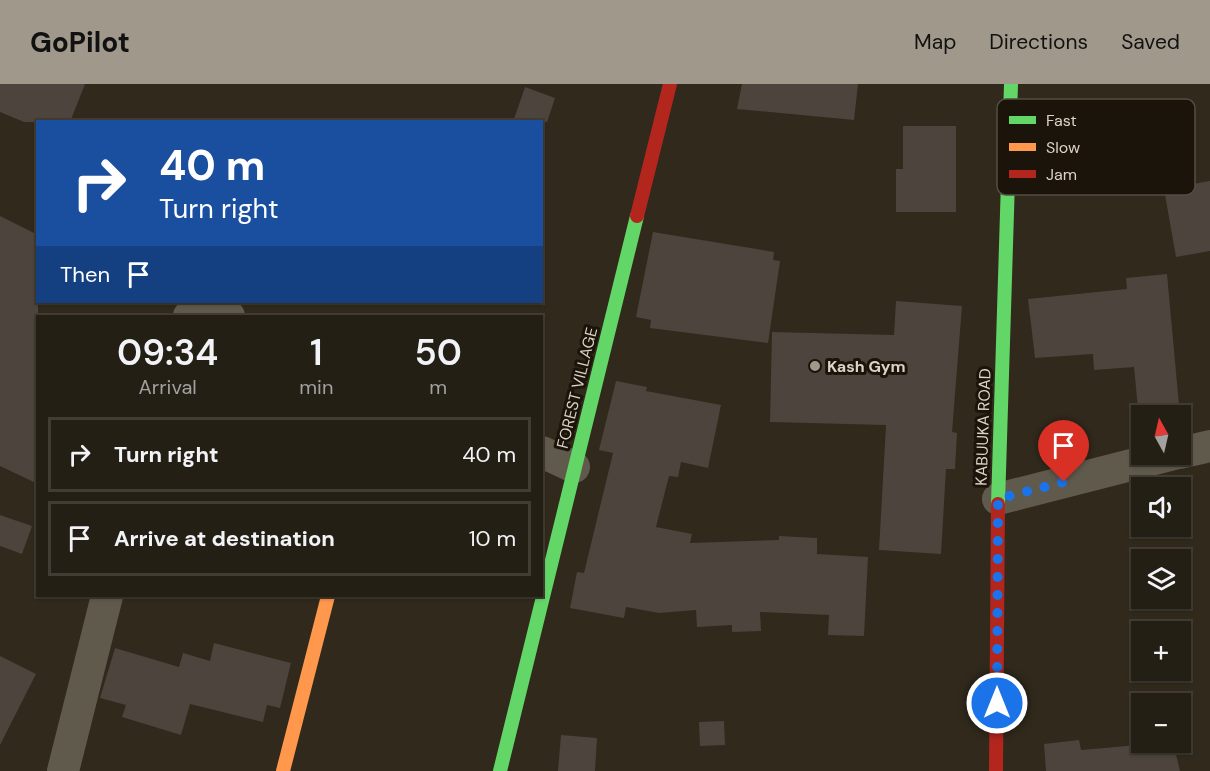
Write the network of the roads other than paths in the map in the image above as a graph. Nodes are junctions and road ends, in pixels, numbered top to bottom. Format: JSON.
{"nodes":[{"id":1,"x":670,"y":84,"type":"edge"},
{"id":2,"x":1011,"y":84,"type":"edge"},
{"id":3,"x":1011,"y":99,"type":"edge"},
{"id":4,"x":1008,"y":195,"type":"edge"},
{"id":5,"x":200,"y":315,"type":"edge"},
{"id":6,"x":227,"y":315,"type":"edge"},
{"id":7,"x":1210,"y":446,"type":"edge"},
{"id":8,"x":1191,"y":450,"type":"edge"},
{"id":9,"x":543,"y":452,"type":"edge"},
{"id":10,"x":1131,"y":465,"type":"edge"},
{"id":11,"x":574,"y":466,"type":"junction"},
{"id":12,"x":998,"y":499,"type":"junction"},
{"id":13,"x":543,"y":594,"type":"edge"},
{"id":14,"x":107,"y":597,"type":"edge"},
{"id":15,"x":328,"y":597,"type":"edge"},
{"id":16,"x":542,"y":597,"type":"edge"},
{"id":17,"x":63,"y":771,"type":"edge"},
{"id":18,"x":283,"y":771,"type":"edge"},
{"id":19,"x":500,"y":771,"type":"edge"},
{"id":20,"x":996,"y":771,"type":"edge"}],
"edges":[{"from":1,"to":11,"type":"street","name":"FOREST VILLAGE"},
{"from":2,"to":3,"type":"street","name":"KABUUKA ROAD"},
{"from":4,"to":12,"type":"street","name":"KABUUKA ROAD"},
{"from":5,"to":6,"type":"street"},
{"from":7,"to":8,"type":"street"},
{"from":9,"to":11,"type":"street"},
{"from":10,"to":12,"type":"street"},
{"from":11,"to":13,"type":"street","name":"FOREST VILLAGE"},
{"from":12,"to":20,"type":"street","name":"KABUUKA ROAD"},
{"from":14,"to":17,"type":"street"},
{"from":15,"to":18,"type":"street"},
{"from":16,"to":19,"type":"street","name":"FOREST VILLAGE"}]}
